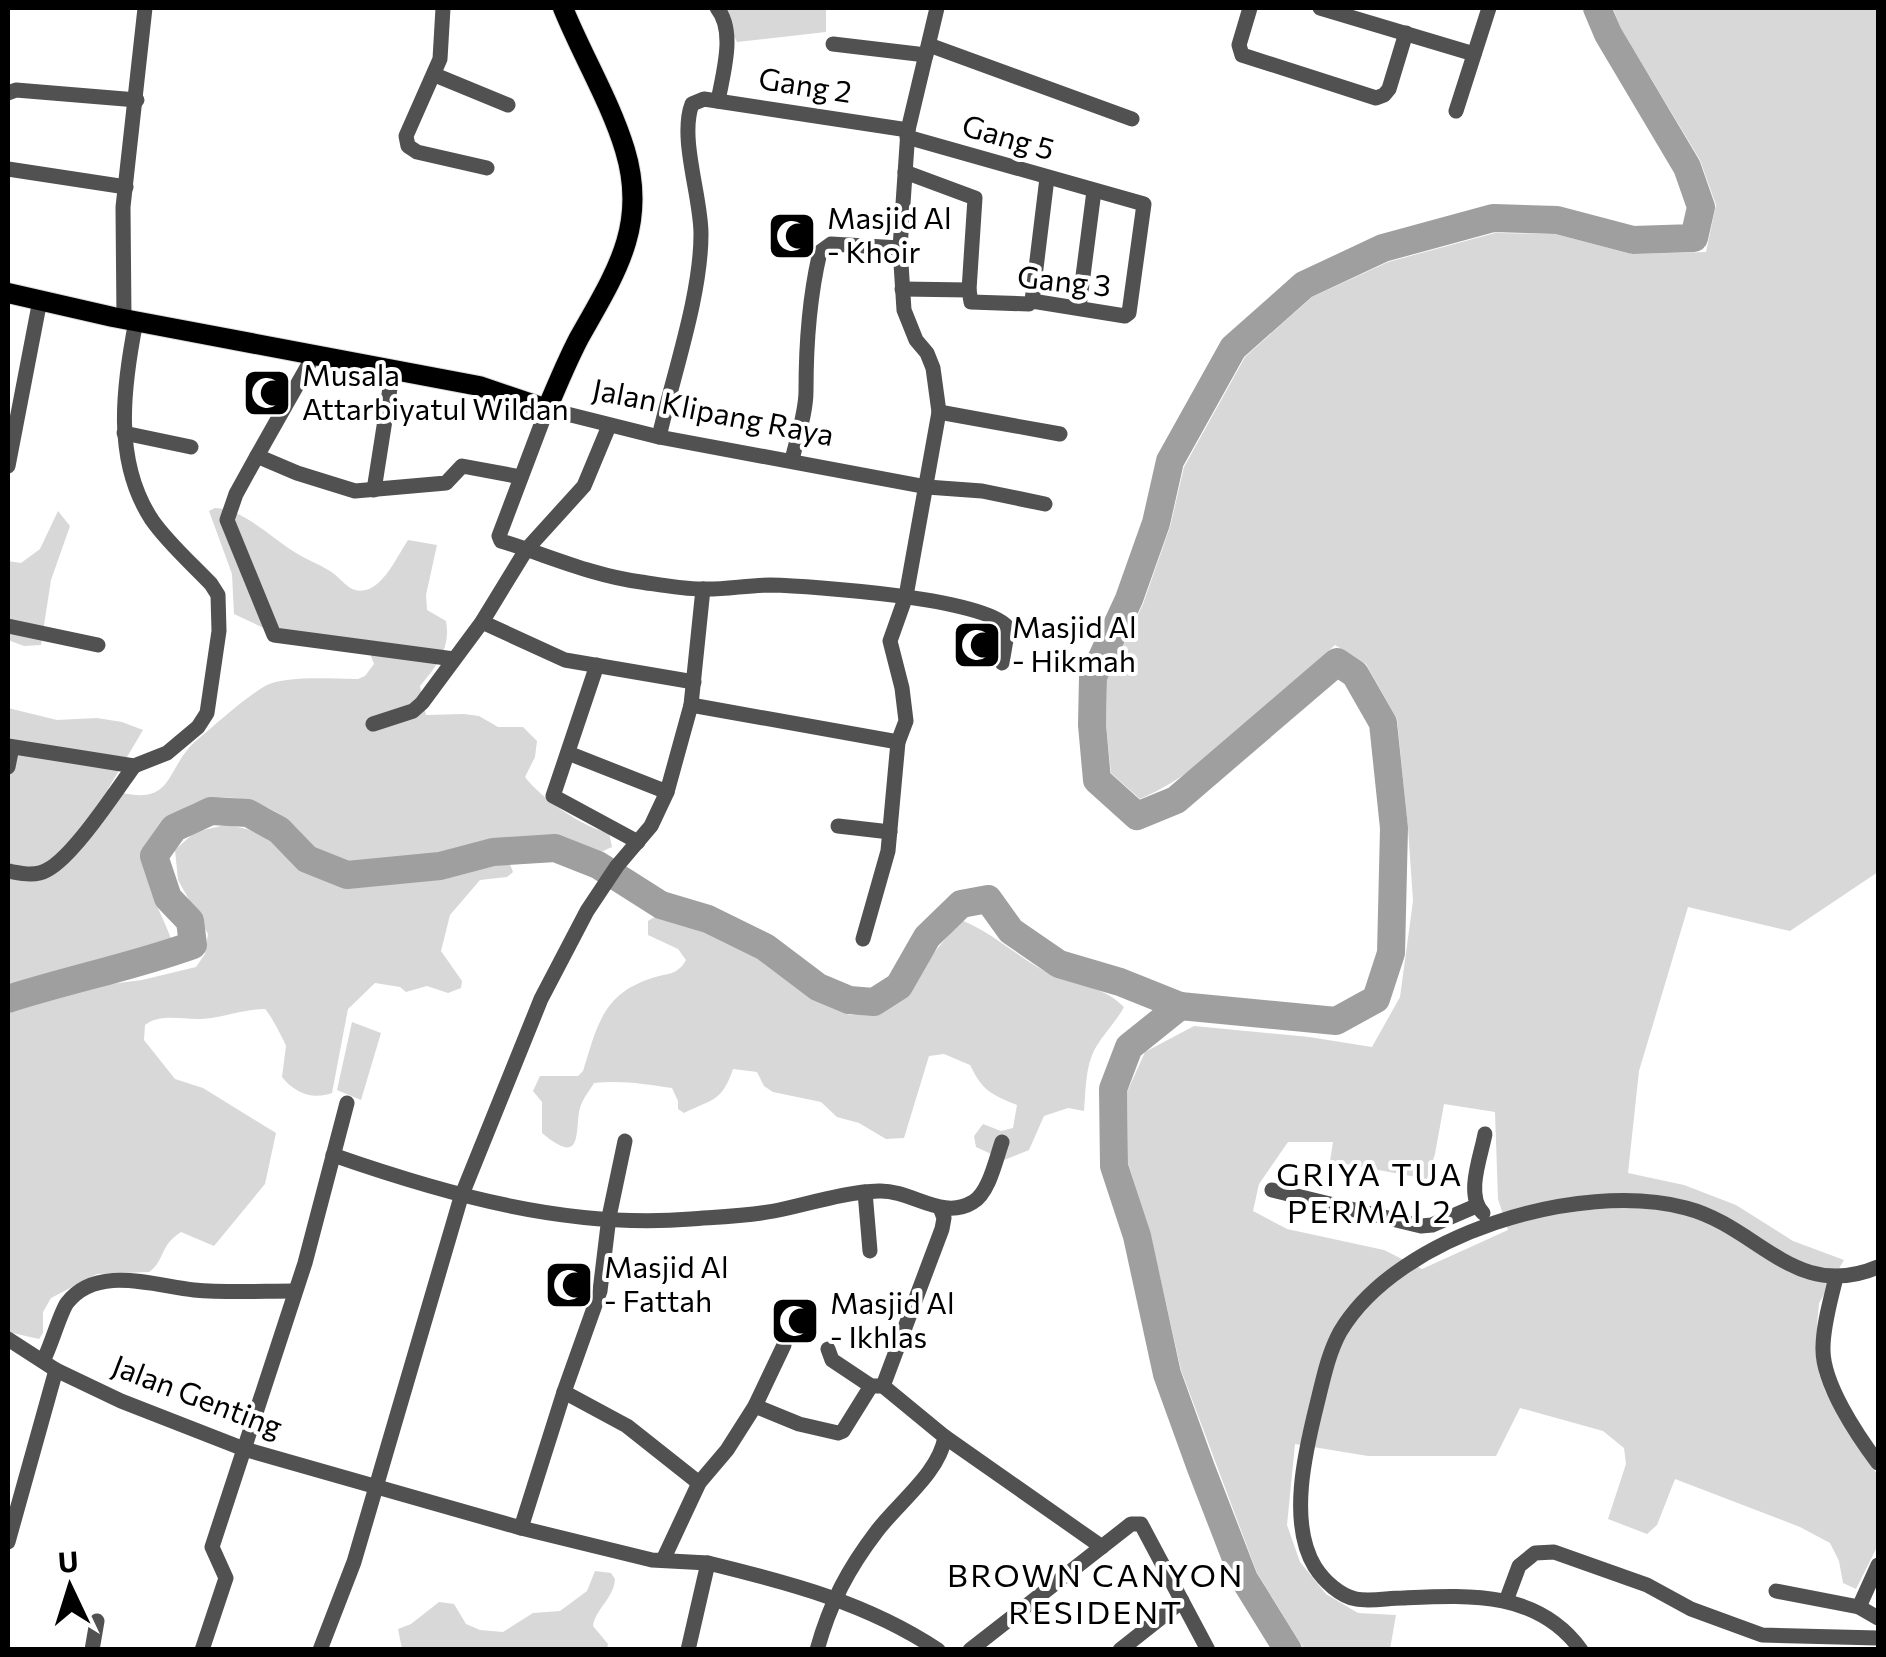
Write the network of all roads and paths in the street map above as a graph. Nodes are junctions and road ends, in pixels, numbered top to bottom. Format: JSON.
{"nodes":[{"id":1,"x":145,"y":8,"type":"edge"},
{"id":2,"x":443,"y":8,"type":"edge"},
{"id":3,"x":565,"y":8,"type":"edge"},
{"id":4,"x":716,"y":8,"type":"edge"},
{"id":5,"x":937,"y":8,"type":"edge"},
{"id":6,"x":1250,"y":8,"type":"edge"},
{"id":7,"x":1320,"y":8,"type":"edge"},
{"id":8,"x":1489,"y":8,"type":"edge"},
{"id":9,"x":1406,"y":33,"type":"junction"},
{"id":10,"x":833,"y":44,"type":"dead end"},
{"id":11,"x":927,"y":50,"type":"junction"},
{"id":12,"x":1474,"y":54,"type":"junction"},
{"id":13,"x":435,"y":74,"type":"junction"},
{"id":14,"x":8,"y":93,"type":"edge"},
{"id":15,"x":137,"y":100,"type":"junction"},
{"id":16,"x":718,"y":101,"type":"junction"},
{"id":17,"x":508,"y":106,"type":"dead end"},
{"id":18,"x":1456,"y":110,"type":"dead end"},
{"id":19,"x":1132,"y":118,"type":"dead end"},
{"id":20,"x":908,"y":134,"type":"junction"},
{"id":21,"x":487,"y":168,"type":"dead end"},
{"id":22,"x":8,"y":169,"type":"edge"},
{"id":23,"x":905,"y":172,"type":"junction"},
{"id":24,"x":1047,"y":178,"type":"junction"},
{"id":25,"x":126,"y":187,"type":"junction"},
{"id":26,"x":1094,"y":190,"type":"junction"},
{"id":27,"x":900,"y":248,"type":"junction"},
{"id":28,"x":902,"y":290,"type":"junction"},
{"id":29,"x":969,"y":290,"type":"junction"},
{"id":30,"x":8,"y":292,"type":"edge"},
{"id":31,"x":40,"y":300,"type":"junction"},
{"id":32,"x":1032,"y":301,"type":"junction"},
{"id":33,"x":1078,"y":308,"type":"junction"},
{"id":34,"x":130,"y":320,"type":"junction"},
{"id":35,"x":314,"y":355,"type":"junction"},
{"id":36,"x":393,"y":370,"type":"junction"},
{"id":37,"x":13,"y":405,"type":"edge"},
{"id":38,"x":546,"y":408,"type":"junction"},
{"id":39,"x":940,"y":412,"type":"junction"},
{"id":40,"x":609,"y":426,"type":"junction"},
{"id":41,"x":124,"y":432,"type":"junction"},
{"id":42,"x":1060,"y":434,"type":"dead end"},
{"id":43,"x":659,"y":438,"type":"junction"},
{"id":44,"x":191,"y":447,"type":"dead end"},
{"id":45,"x":257,"y":456,"type":"junction"},
{"id":46,"x":792,"y":460,"type":"junction"},
{"id":47,"x":8,"y":466,"type":"edge"},
{"id":48,"x":520,"y":477,"type":"junction"},
{"id":49,"x":927,"y":487,"type":"junction"},
{"id":50,"x":374,"y":490,"type":"junction"},
{"id":51,"x":1045,"y":504,"type":"dead end"},
{"id":52,"x":526,"y":550,"type":"junction"},
{"id":53,"x":703,"y":590,"type":"junction"},
{"id":54,"x":906,"y":596,"type":"junction"},
{"id":55,"x":482,"y":622,"type":"junction"},
{"id":56,"x":8,"y":626,"type":"edge"},
{"id":57,"x":98,"y":645,"type":"dead end"},
{"id":58,"x":454,"y":659,"type":"junction"},
{"id":59,"x":1002,"y":663,"type":"dead end"},
{"id":60,"x":597,"y":665,"type":"junction"},
{"id":61,"x":694,"y":682,"type":"junction"},
{"id":62,"x":691,"y":705,"type":"junction"},
{"id":63,"x":372,"y":724,"type":"dead end"},
{"id":64,"x":898,"y":742,"type":"junction"},
{"id":65,"x":10,"y":746,"type":"edge"},
{"id":66,"x":568,"y":754,"type":"junction"},
{"id":67,"x":134,"y":766,"type":"junction"},
{"id":68,"x":8,"y":767,"type":"edge"},
{"id":69,"x":667,"y":792,"type":"junction"},
{"id":70,"x":838,"y":826,"type":"dead end"},
{"id":71,"x":890,"y":832,"type":"junction"},
{"id":72,"x":638,"y":842,"type":"junction"},
{"id":73,"x":8,"y":871,"type":"edge"},
{"id":74,"x":863,"y":940,"type":"dead end"},
{"id":75,"x":347,"y":1103,"type":"dead end"},
{"id":76,"x":1485,"y":1134,"type":"dead end"},
{"id":77,"x":625,"y":1142,"type":"dead end"},
{"id":78,"x":1002,"y":1142,"type":"dead end"},
{"id":79,"x":333,"y":1156,"type":"junction"},
{"id":80,"x":1272,"y":1190,"type":"dead end"},
{"id":81,"x":864,"y":1192,"type":"junction"},
{"id":82,"x":460,"y":1197,"type":"junction"},
{"id":83,"x":1476,"y":1206,"type":"junction"},
{"id":84,"x":940,"y":1210,"type":"junction"},
{"id":85,"x":609,"y":1217,"type":"junction"},
{"id":86,"x":1494,"y":1222,"type":"junction"},
{"id":87,"x":870,"y":1251,"type":"dead end"},
{"id":88,"x":1878,"y":1267,"type":"edge"},
{"id":89,"x":1836,"y":1277,"type":"junction"},
{"id":90,"x":296,"y":1292,"type":"junction"},
{"id":91,"x":8,"y":1339,"type":"edge"},
{"id":92,"x":784,"y":1345,"type":"dead end"},
{"id":93,"x":828,"y":1349,"type":"dead end"},
{"id":94,"x":50,"y":1365,"type":"junction"},
{"id":95,"x":877,"y":1386,"type":"junction"},
{"id":96,"x":564,"y":1392,"type":"junction"},
{"id":97,"x":755,"y":1406,"type":"junction"},
{"id":98,"x":945,"y":1437,"type":"junction"},
{"id":99,"x":244,"y":1449,"type":"junction"},
{"id":100,"x":1878,"y":1463,"type":"edge"},
{"id":101,"x":698,"y":1482,"type":"junction"},
{"id":102,"x":378,"y":1484,"type":"junction"},
{"id":103,"x":521,"y":1528,"type":"junction"},
{"id":104,"x":8,"y":1542,"type":"edge"},
{"id":105,"x":1102,"y":1546,"type":"junction"},
{"id":106,"x":663,"y":1560,"type":"junction"},
{"id":107,"x":708,"y":1563,"type":"junction"},
{"id":108,"x":1878,"y":1565,"type":"edge"},
{"id":109,"x":1776,"y":1591,"type":"dead end"},
{"id":110,"x":834,"y":1596,"type":"junction"},
{"id":111,"x":1506,"y":1601,"type":"junction"},
{"id":112,"x":1182,"y":1602,"type":"junction"},
{"id":113,"x":1860,"y":1607,"type":"junction"},
{"id":114,"x":1878,"y":1618,"type":"edge"},
{"id":115,"x":97,"y":1621,"type":"dead end"},
{"id":116,"x":1878,"y":1638,"type":"edge"},
{"id":117,"x":1759,"y":1642,"type":"edge"},
{"id":118,"x":92,"y":1650,"type":"edge"},
{"id":119,"x":202,"y":1650,"type":"edge"},
{"id":120,"x":320,"y":1650,"type":"edge"},
{"id":121,"x":688,"y":1650,"type":"edge"},
{"id":122,"x":817,"y":1650,"type":"edge"},
{"id":123,"x":938,"y":1650,"type":"edge"},
{"id":124,"x":970,"y":1650,"type":"edge"},
{"id":125,"x":1120,"y":1650,"type":"edge"},
{"id":126,"x":1208,"y":1650,"type":"edge"},
{"id":127,"x":1581,"y":1650,"type":"edge"}],
"edges":[{"from":1,"to":15,"type":"street"},
{"from":2,"to":13,"type":"street"},
{"from":3,"to":38,"type":"main road"},
{"from":4,"to":16,"type":"street"},
{"from":5,"to":11,"type":"street"},
{"from":6,"to":9,"type":"street"},
{"from":7,"to":9,"type":"street"},
{"from":8,"to":12,"type":"street"},
{"from":9,"to":12,"type":"street"},
{"from":10,"to":11,"type":"street"},
{"from":11,"to":19,"type":"street"},
{"from":11,"to":20,"type":"street"},
{"from":12,"to":18,"type":"street"},
{"from":13,"to":17,"type":"street"},
{"from":13,"to":21,"type":"street"},
{"from":14,"to":15,"type":"street"},
{"from":15,"to":25,"type":"street"},
{"from":16,"to":20,"type":"street","name":"Gang 2"},
{"from":16,"to":43,"type":"street","name":"Gang 2"},
{"from":20,"to":23,"type":"street"},
{"from":20,"to":24,"type":"street","name":"Gang 5"},
{"from":22,"to":25,"type":"street"},
{"from":23,"to":27,"type":"street"},
{"from":23,"to":29,"type":"street"},
{"from":24,"to":26,"type":"street","name":"Gang 5"},
{"from":24,"to":32,"type":"street"},
{"from":25,"to":34,"type":"street"},
{"from":26,"to":33,"type":"street"},
{"from":26,"to":33,"type":"street","name":"Gang 3"},
{"from":27,"to":28,"type":"street"},
{"from":27,"to":46,"type":"street"},
{"from":28,"to":29,"type":"street","name":"Gang 3"},
{"from":28,"to":39,"type":"street"},
{"from":29,"to":32,"type":"street","name":"Gang 3"},
{"from":30,"to":31,"type":"main road","name":"Jalan Klipang Raya"},
{"from":31,"to":34,"type":"main road","name":"Jalan Klipang Raya"},
{"from":31,"to":37,"type":"street"},
{"from":32,"to":33,"type":"street","name":"Gang 3"},
{"from":34,"to":35,"type":"main road","name":"Jalan Klipang Raya"},
{"from":34,"to":41,"type":"street"},
{"from":35,"to":36,"type":"main road","name":"Jalan Klipang Raya"},
{"from":35,"to":45,"type":"street"},
{"from":36,"to":38,"type":"main road","name":"Jalan Klipang Raya"},
{"from":36,"to":50,"type":"street"},
{"from":37,"to":47,"type":"street"},
{"from":38,"to":40,"type":"street","name":"Jalan Klipang Raya"},
{"from":38,"to":48,"type":"street"},
{"from":39,"to":42,"type":"street"},
{"from":39,"to":49,"type":"street"},
{"from":40,"to":43,"type":"street","name":"Jalan Klipang Raya"},
{"from":40,"to":52,"type":"street"},
{"from":41,"to":44,"type":"street"},
{"from":41,"to":67,"type":"street"},
{"from":43,"to":46,"type":"street","name":"Jalan Klipang Raya"},
{"from":45,"to":50,"type":"street"},
{"from":45,"to":58,"type":"street"},
{"from":46,"to":49,"type":"street","name":"Jalan Klipang Raya"},
{"from":48,"to":50,"type":"street"},
{"from":48,"to":52,"type":"street"},
{"from":49,"to":51,"type":"street","name":"Jalan Klipang Raya"},
{"from":49,"to":54,"type":"street"},
{"from":52,"to":53,"type":"street"},
{"from":52,"to":55,"type":"street"},
{"from":53,"to":54,"type":"street"},
{"from":53,"to":61,"type":"street"},
{"from":54,"to":59,"type":"street"},
{"from":54,"to":64,"type":"street"},
{"from":55,"to":58,"type":"street"},
{"from":55,"to":60,"type":"street"},
{"from":56,"to":57,"type":"street"},
{"from":58,"to":63,"type":"street"},
{"from":60,"to":61,"type":"street"},
{"from":60,"to":66,"type":"street"},
{"from":61,"to":62,"type":"street"},
{"from":62,"to":64,"type":"street"},
{"from":62,"to":69,"type":"street"},
{"from":64,"to":71,"type":"street"},
{"from":65,"to":67,"type":"street"},
{"from":65,"to":68,"type":"street"},
{"from":66,"to":69,"type":"street"},
{"from":66,"to":72,"type":"street"},
{"from":67,"to":73,"type":"street"},
{"from":69,"to":72,"type":"street"},
{"from":70,"to":71,"type":"street"},
{"from":71,"to":74,"type":"street"},
{"from":72,"to":82,"type":"street"},
{"from":75,"to":79,"type":"street"},
{"from":76,"to":83,"type":"street"},
{"from":77,"to":85,"type":"street"},
{"from":78,"to":84,"type":"street"},
{"from":79,"to":82,"type":"street"},
{"from":79,"to":90,"type":"street"},
{"from":80,"to":83,"type":"street"},
{"from":81,"to":84,"type":"street"},
{"from":81,"to":85,"type":"street"},
{"from":81,"to":87,"type":"street"},
{"from":82,"to":85,"type":"street"},
{"from":82,"to":102,"type":"street"},
{"from":83,"to":86,"type":"street"},
{"from":84,"to":95,"type":"street"},
{"from":85,"to":96,"type":"street"},
{"from":86,"to":89,"type":"street"},
{"from":86,"to":111,"type":"street"},
{"from":88,"to":89,"type":"street"},
{"from":89,"to":100,"type":"street"},
{"from":90,"to":94,"type":"street"},
{"from":90,"to":99,"type":"street"},
{"from":91,"to":94,"type":"street","name":"Jalan Genting"},
{"from":92,"to":97,"type":"street"},
{"from":93,"to":95,"type":"street"},
{"from":94,"to":99,"type":"street","name":"Jalan Genting"},
{"from":94,"to":104,"type":"street"},
{"from":95,"to":97,"type":"street"},
{"from":95,"to":98,"type":"street"},
{"from":96,"to":101,"type":"street"},
{"from":96,"to":103,"type":"street"},
{"from":97,"to":101,"type":"street"},
{"from":98,"to":105,"type":"street"},
{"from":98,"to":110,"type":"street"},
{"from":99,"to":102,"type":"street","name":"Jalan Genting"},
{"from":99,"to":119,"type":"street"},
{"from":101,"to":106,"type":"street"},
{"from":102,"to":103,"type":"street","name":"Jalan Genting"},
{"from":102,"to":120,"type":"street"},
{"from":103,"to":106,"type":"street","name":"Jalan Genting"},
{"from":105,"to":112,"type":"street"},
{"from":105,"to":124,"type":"street"},
{"from":106,"to":107,"type":"street","name":"Jalan Genting"},
{"from":107,"to":110,"type":"street","name":"Jalan Genting"},
{"from":107,"to":121,"type":"street"},
{"from":108,"to":113,"type":"street"},
{"from":109,"to":113,"type":"street"},
{"from":110,"to":122,"type":"street"},
{"from":110,"to":123,"type":"street","name":"Jalan Genting"},
{"from":111,"to":117,"type":"street"},
{"from":111,"to":127,"type":"street"},
{"from":112,"to":125,"type":"street"},
{"from":112,"to":126,"type":"street"},
{"from":113,"to":114,"type":"street"},
{"from":115,"to":118,"type":"street"},
{"from":116,"to":117,"type":"street"}]}
